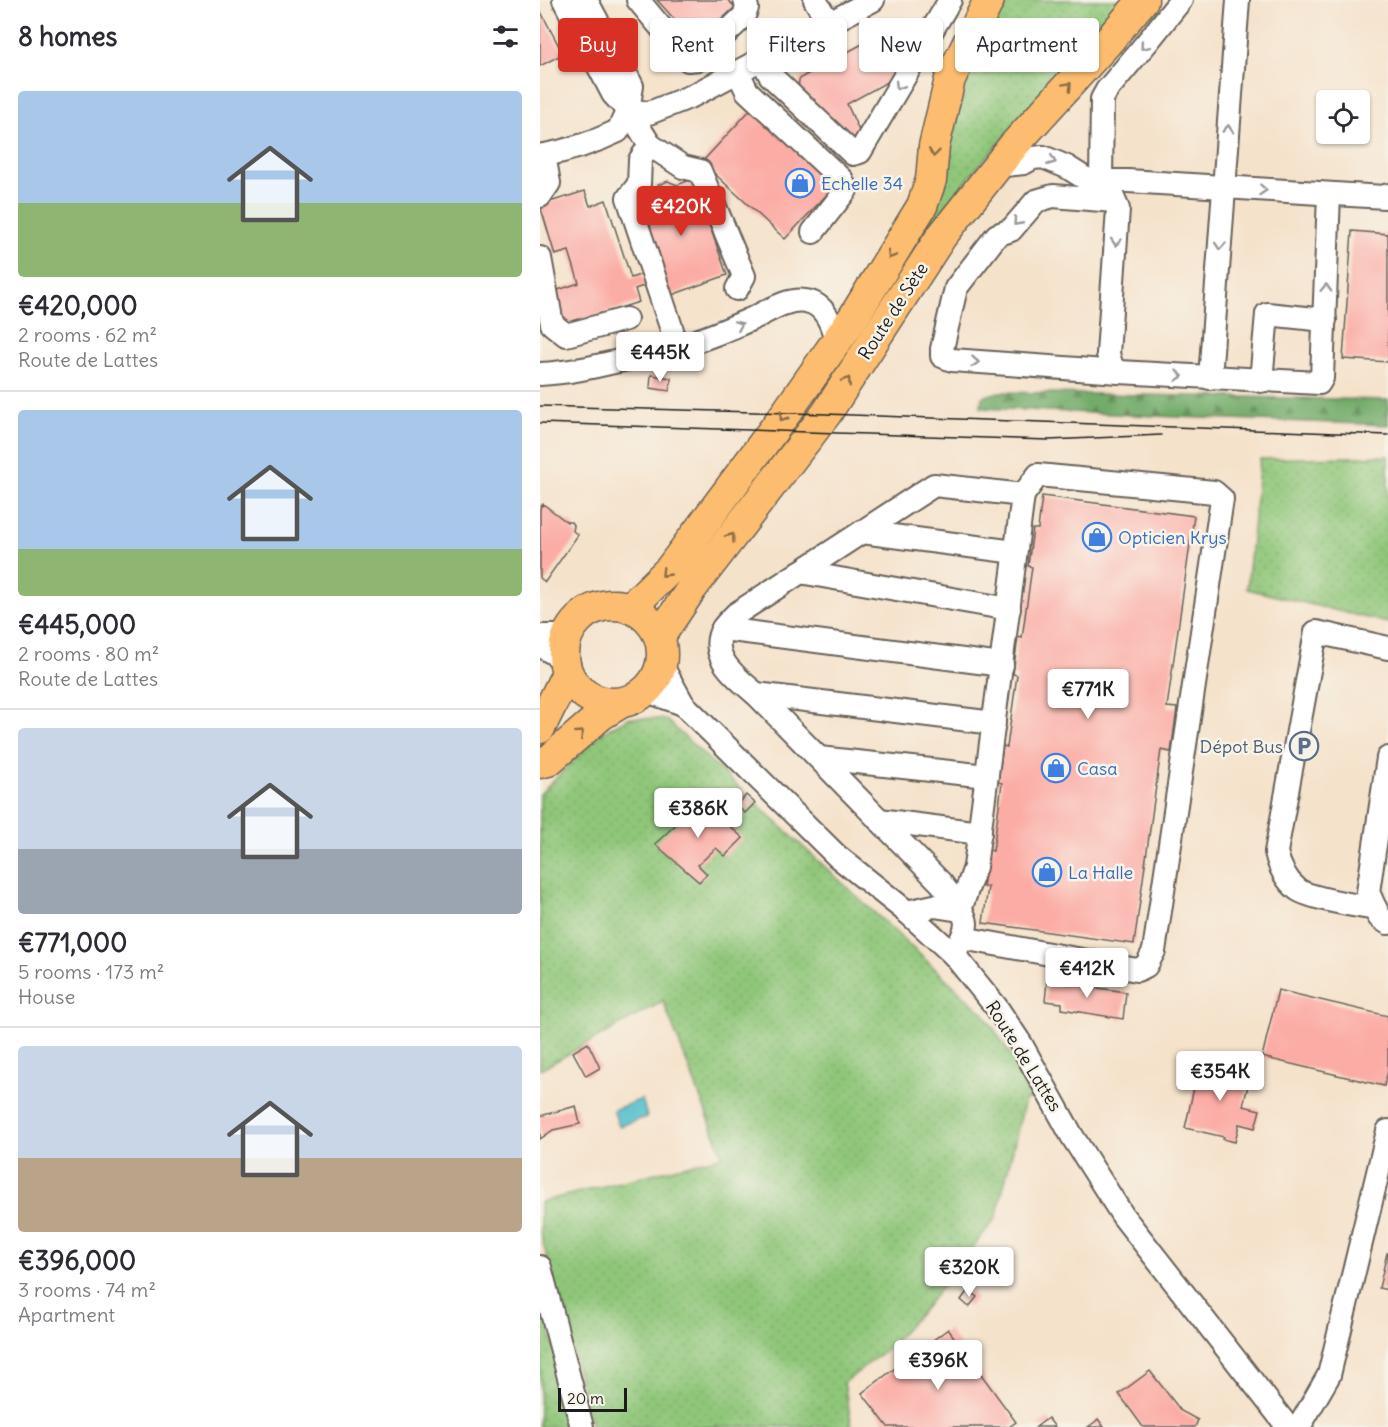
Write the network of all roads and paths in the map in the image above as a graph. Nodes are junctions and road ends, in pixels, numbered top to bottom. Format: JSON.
{"nodes":[{"id":1,"x":564,"y":0,"type":"edge"},
{"id":2,"x":586,"y":0,"type":"edge"},
{"id":3,"x":638,"y":0,"type":"edge"},
{"id":4,"x":745,"y":0,"type":"edge"},
{"id":5,"x":815,"y":0,"type":"edge"},
{"id":6,"x":873,"y":0,"type":"edge"},
{"id":7,"x":950,"y":0,"type":"edge"},
{"id":8,"x":989,"y":0,"type":"edge"},
{"id":9,"x":1143,"y":0,"type":"edge"},
{"id":10,"x":1181,"y":0,"type":"edge"},
{"id":11,"x":1238,"y":0,"type":"edge"},
{"id":12,"x":826,"y":18,"type":"edge"},
{"id":13,"x":839,"y":18,"type":"edge"},
{"id":14,"x":747,"y":67,"type":"edge"},
{"id":15,"x":738,"y":72,"type":"junction"},
{"id":16,"x":769,"y":72,"type":"edge"},
{"id":17,"x":628,"y":110,"type":"junction"},
{"id":18,"x":650,"y":145,"type":"junction"},
{"id":19,"x":542,"y":155,"type":"edge"},
{"id":20,"x":996,"y":166,"type":"junction"},
{"id":21,"x":1101,"y":181,"type":"junction"},
{"id":22,"x":1224,"y":187,"type":"junction"},
{"id":23,"x":1329,"y":194,"type":"junction"},
{"id":24,"x":1388,"y":195,"type":"edge"},
{"id":25,"x":540,"y":196,"type":"edge"},
{"id":26,"x":1114,"y":201,"type":"junction"},
{"id":27,"x":813,"y":232,"type":"dead end"},
{"id":28,"x":540,"y":258,"type":"edge"},
{"id":29,"x":737,"y":289,"type":"dead end"},
{"id":30,"x":626,"y":319,"type":"dead end"},
{"id":31,"x":1325,"y":320,"type":"junction"},
{"id":32,"x":672,"y":330,"type":"dead end"},
{"id":33,"x":836,"y":342,"type":"junction"},
{"id":34,"x":1119,"y":372,"type":"junction"},
{"id":35,"x":540,"y":374,"type":"edge"},
{"id":36,"x":1210,"y":378,"type":"junction"},
{"id":37,"x":1261,"y":381,"type":"junction"},
{"id":38,"x":1023,"y":495,"type":"junction"},
{"id":39,"x":862,"y":532,"type":"junction"},
{"id":40,"x":1015,"y":552,"type":"junction"},
{"id":41,"x":800,"y":572,"type":"junction"},
{"id":42,"x":630,"y":608,"type":"junction"},
{"id":43,"x":1009,"y":609,"type":"junction"},
{"id":44,"x":723,"y":629,"type":"junction"},
{"id":45,"x":660,"y":636,"type":"junction"},
{"id":46,"x":1388,"y":648,"type":"edge"},
{"id":47,"x":556,"y":650,"type":"edge"},
{"id":48,"x":1002,"y":665,"type":"junction"},
{"id":49,"x":662,"y":666,"type":"junction"},
{"id":50,"x":647,"y":692,"type":"junction"},
{"id":51,"x":756,"y":694,"type":"junction"},
{"id":52,"x":619,"y":704,"type":"junction"},
{"id":53,"x":683,"y":704,"type":"junction"},
{"id":54,"x":994,"y":723,"type":"junction"},
{"id":55,"x":540,"y":728,"type":"edge"},
{"id":56,"x":819,"y":758,"type":"junction"},
{"id":57,"x":1388,"y":758,"type":"edge"},
{"id":58,"x":540,"y":763,"type":"edge"},
{"id":59,"x":987,"y":776,"type":"junction"},
{"id":60,"x":879,"y":820,"type":"junction"},
{"id":61,"x":980,"y":833,"type":"junction"},
{"id":62,"x":960,"y":910,"type":"junction"},
{"id":63,"x":907,"y":912,"type":"junction"},
{"id":64,"x":1382,"y":916,"type":"edge"},
{"id":65,"x":958,"y":946,"type":"junction"},
{"id":66,"x":1388,"y":1131,"type":"edge"},
{"id":67,"x":540,"y":1267,"type":"edge"},
{"id":68,"x":582,"y":1427,"type":"edge"},
{"id":69,"x":1288,"y":1427,"type":"edge"},
{"id":70,"x":1299,"y":1427,"type":"edge"}],
"edges":[{"from":1,"to":17,"type":"street"},
{"from":2,"to":17,"type":"street"},
{"from":3,"to":4,"type":"street"},
{"from":5,"to":12,"type":"street"},
{"from":6,"to":13,"type":"street"},
{"from":7,"to":16,"type":"street","one_way":true},
{"from":8,"to":33,"type":"main road","name":"Route de Sète","one_way":true},
{"from":20,"to":9,"type":"main road","name":"Route de Sète","one_way":true},
{"from":10,"to":21,"type":"street","one_way":true},
{"from":22,"to":11,"type":"street","one_way":true},
{"from":14,"to":15,"type":"street"},
{"from":15,"to":17,"type":"street"},
{"from":15,"to":27,"type":"street"},
{"from":17,"to":18,"type":"street"},
{"from":17,"to":19,"type":"street"},
{"from":18,"to":29,"type":"street"},
{"from":18,"to":32,"type":"street"},
{"from":19,"to":25,"type":"street"},
{"from":20,"to":21,"type":"street","one_way":true},
{"from":45,"to":20,"type":"main road","name":"Route de Sète","one_way":true},
{"from":21,"to":22,"type":"street"},
{"from":21,"to":26,"type":"street"},
{"from":22,"to":23,"type":"street","one_way":true},
{"from":22,"to":36,"type":"street","one_way":true},
{"from":23,"to":24,"type":"street"},
{"from":31,"to":23,"type":"street","one_way":true},
{"from":26,"to":34,"type":"street","one_way":true},
{"from":26,"to":34,"type":"street","one_way":true},
{"from":28,"to":30,"type":"street"},
{"from":31,"to":37,"type":"street"},
{"from":31,"to":37,"type":"street"},
{"from":35,"to":33,"type":"street","one_way":true},
{"from":33,"to":42,"type":"main road","name":"Route de Sète","one_way":true},
{"from":34,"to":36,"type":"street","one_way":true},
{"from":36,"to":37,"type":"street"},
{"from":38,"to":39,"type":"street"},
{"from":38,"to":40,"type":"street"},
{"from":38,"to":65,"type":"street"},
{"from":39,"to":40,"type":"street"},
{"from":39,"to":41,"type":"street"},
{"from":40,"to":43,"type":"street"},
{"from":41,"to":43,"type":"street"},
{"from":41,"to":44,"type":"street"},
{"from":42,"to":45,"type":"main road"},
{"from":42,"to":47,"type":"main road"},
{"from":43,"to":48,"type":"street"},
{"from":44,"to":48,"type":"street"},
{"from":44,"to":51,"type":"street"},
{"from":45,"to":49,"type":"main road"},
{"from":46,"to":64,"type":"street"},
{"from":47,"to":52,"type":"main road"},
{"from":47,"to":55,"type":"main road"},
{"from":48,"to":54,"type":"street"},
{"from":49,"to":50,"type":"main road"},
{"from":49,"to":53,"type":"street","name":"Route de Lattes"},
{"from":50,"to":52,"type":"main road"},
{"from":50,"to":53,"type":"street","name":"Route de Lattes"},
{"from":51,"to":54,"type":"street"},
{"from":51,"to":56,"type":"street"},
{"from":58,"to":52,"type":"main road","one_way":true},
{"from":53,"to":63,"type":"street","name":"Route de Lattes"},
{"from":54,"to":59,"type":"street"},
{"from":56,"to":59,"type":"street"},
{"from":56,"to":60,"type":"street"},
{"from":57,"to":64,"type":"street"},
{"from":59,"to":61,"type":"street"},
{"from":60,"to":61,"type":"street"},
{"from":60,"to":62,"type":"street"},
{"from":61,"to":62,"type":"street"},
{"from":62,"to":63,"type":"street"},
{"from":62,"to":65,"type":"street"},
{"from":63,"to":65,"type":"street","name":"Route de Lattes"},
{"from":65,"to":69,"type":"street","name":"Route de Lattes"},
{"from":66,"to":70,"type":"street"},
{"from":67,"to":68,"type":"street"}]}
